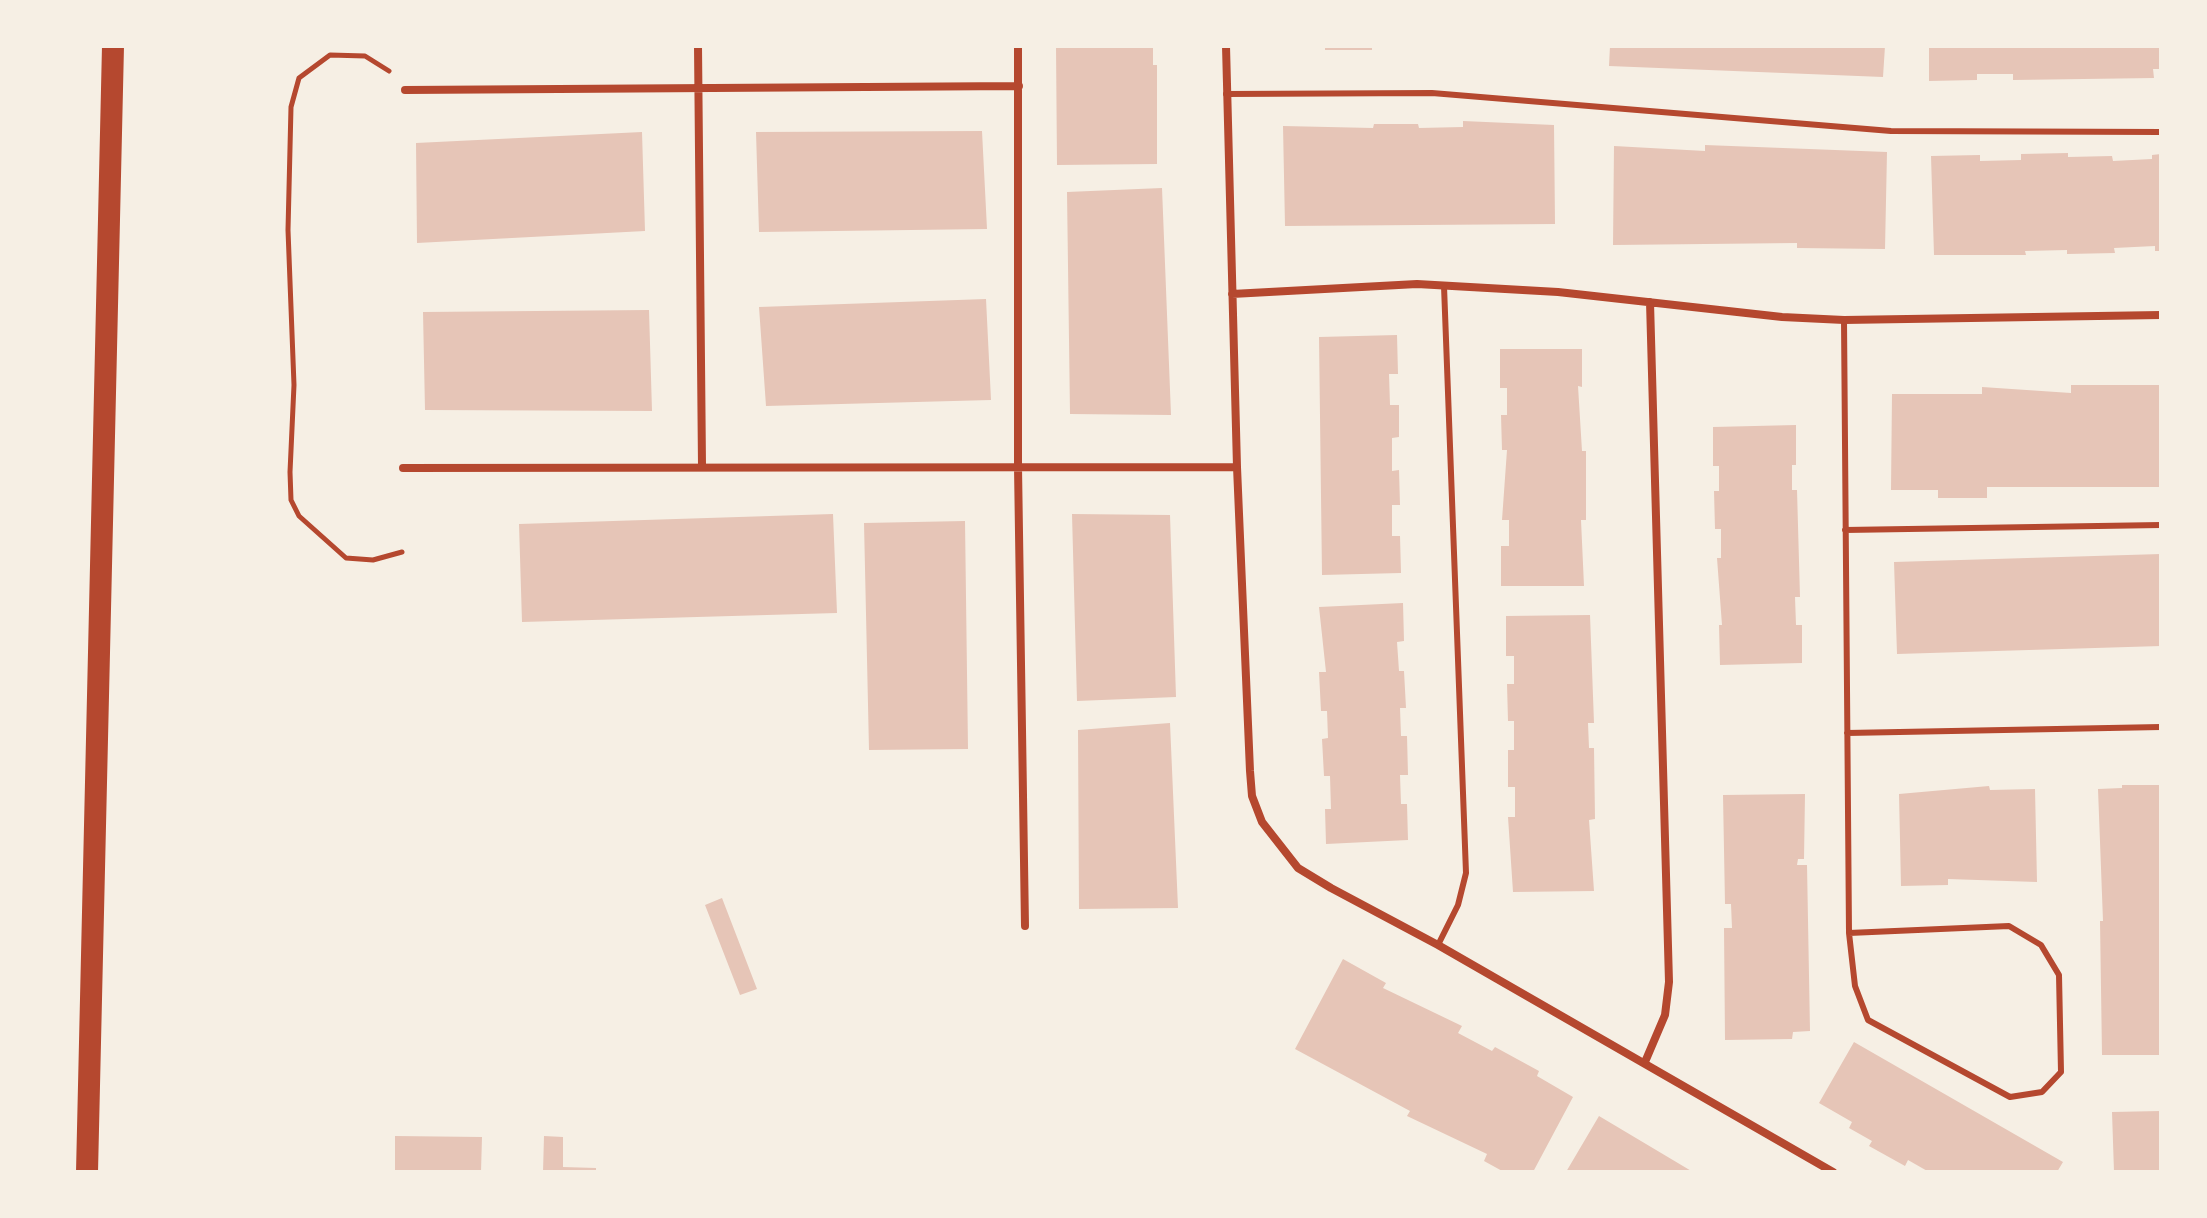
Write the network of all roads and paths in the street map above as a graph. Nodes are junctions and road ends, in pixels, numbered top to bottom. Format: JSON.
{"nodes":[{"id":1,"x":113,"y":46,"type":"edge"},
{"id":2,"x":698,"y":46,"type":"edge"},
{"id":3,"x":1018,"y":46,"type":"edge"},
{"id":4,"x":1226,"y":46,"type":"edge"},
{"id":5,"x":1019,"y":86,"type":"junction"},
{"id":6,"x":698,"y":89,"type":"junction"},
{"id":7,"x":405,"y":90,"type":"joint"},
{"id":8,"x":1225,"y":94,"type":"junction"},
{"id":9,"x":2161,"y":132,"type":"edge"},
{"id":10,"x":1444,"y":286,"type":"junction"},
{"id":11,"x":1232,"y":294,"type":"junction"},
{"id":12,"x":1650,"y":302,"type":"junction"},
{"id":13,"x":2161,"y":315,"type":"edge"},
{"id":14,"x":1844,"y":320,"type":"junction"},
{"id":15,"x":702,"y":466,"type":"junction"},
{"id":16,"x":1018,"y":467,"type":"junction"},
{"id":17,"x":1237,"y":467,"type":"junction"},
{"id":18,"x":403,"y":468,"type":"dead end"},
{"id":19,"x":2161,"y":525,"type":"edge"},
{"id":20,"x":1845,"y":530,"type":"junction"},
{"id":21,"x":402,"y":552,"type":"dead end"},
{"id":22,"x":2161,"y":727,"type":"edge"},
{"id":23,"x":1847,"y":733,"type":"junction"},
{"id":24,"x":1025,"y":926,"type":"dead end"},
{"id":25,"x":1849,"y":933,"type":"junction"},
{"id":26,"x":1438,"y":945,"type":"junction"},
{"id":27,"x":1645,"y":1062,"type":"junction"},
{"id":28,"x":87,"y":1172,"type":"edge"},
{"id":29,"x":1833,"y":1172,"type":"edge"}],
"edges":[{"from":1,"to":28,"type":"highway"},
{"from":2,"to":6,"type":"street"},
{"from":3,"to":5,"type":"street"},
{"from":4,"to":8,"type":"street"},
{"from":5,"to":6,"type":"street"},
{"from":5,"to":16,"type":"street"},
{"from":6,"to":7,"type":"street"},
{"from":6,"to":15,"type":"street"},
{"from":7,"to":21,"type":"path"},
{"from":8,"to":9,"type":"lane"},
{"from":8,"to":11,"type":"street"},
{"from":10,"to":11,"type":"street"},
{"from":10,"to":12,"type":"street"},
{"from":10,"to":26,"type":"lane"},
{"from":11,"to":17,"type":"street"},
{"from":12,"to":14,"type":"street"},
{"from":12,"to":27,"type":"street"},
{"from":13,"to":14,"type":"street"},
{"from":14,"to":20,"type":"lane"},
{"from":15,"to":16,"type":"street"},
{"from":15,"to":18,"type":"street"},
{"from":16,"to":17,"type":"street"},
{"from":16,"to":24,"type":"street"},
{"from":17,"to":26,"type":"street"},
{"from":19,"to":20,"type":"lane"},
{"from":20,"to":23,"type":"lane"},
{"from":22,"to":23,"type":"lane"},
{"from":23,"to":25,"type":"lane"},
{"from":25,"to":25,"type":"lane"},
{"from":26,"to":27,"type":"street"},
{"from":27,"to":29,"type":"street"}]}
